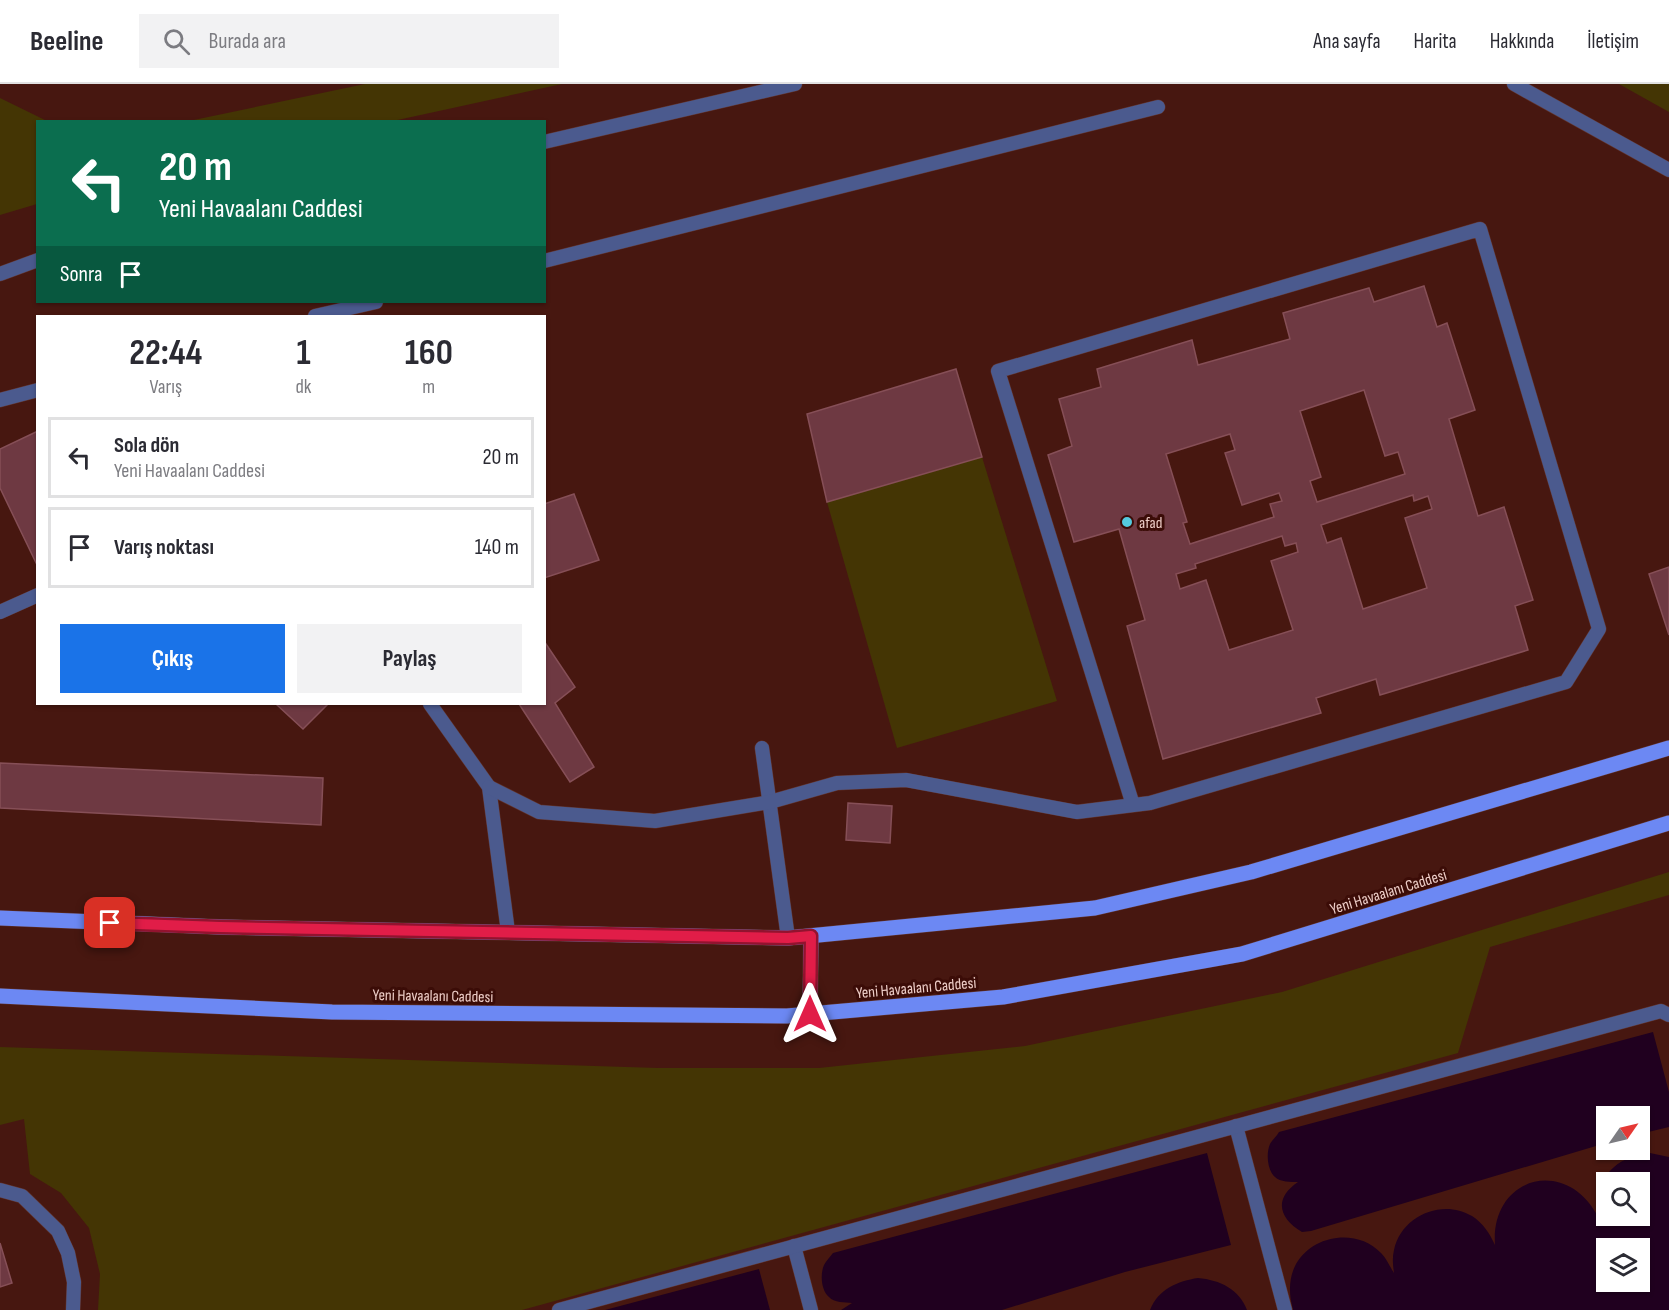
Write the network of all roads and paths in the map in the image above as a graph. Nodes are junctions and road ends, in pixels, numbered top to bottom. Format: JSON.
{"nodes":[{"id":1,"x":795,"y":84,"type":"edge"},
{"id":2,"x":1514,"y":84,"type":"edge"},
{"id":3,"x":1158,"y":107,"type":"dead end"},
{"id":4,"x":546,"y":142,"type":"edge"},
{"id":5,"x":1669,"y":170,"type":"edge"},
{"id":6,"x":546,"y":260,"type":"edge"},
{"id":7,"x":36,"y":261,"type":"edge"},
{"id":8,"x":0,"y":274,"type":"edge"},
{"id":9,"x":372,"y":303,"type":"edge"},
{"id":10,"x":319,"y":315,"type":"edge"},
{"id":11,"x":36,"y":391,"type":"edge"},
{"id":12,"x":0,"y":400,"type":"edge"},
{"id":13,"x":36,"y":596,"type":"edge"},
{"id":14,"x":0,"y":612,"type":"edge"},
{"id":15,"x":431,"y":705,"type":"edge"},
{"id":16,"x":762,"y":748,"type":"dead end"},
{"id":17,"x":1669,"y":748,"type":"edge"},
{"id":18,"x":489,"y":787,"type":"junction"},
{"id":19,"x":770,"y":802,"type":"junction"},
{"id":20,"x":1133,"y":805,"type":"junction"},
{"id":21,"x":1669,"y":823,"type":"edge"},
{"id":22,"x":0,"y":918,"type":"edge"},
{"id":23,"x":508,"y":932,"type":"junction"},
{"id":24,"x":811,"y":936,"type":"junction"},
{"id":25,"x":788,"y":938,"type":"junction"},
{"id":26,"x":0,"y":996,"type":"edge"},
{"id":27,"x":810,"y":1014,"type":"junction"},
{"id":28,"x":1669,"y":1015,"type":"edge"},
{"id":29,"x":1236,"y":1126,"type":"junction"},
{"id":30,"x":0,"y":1190,"type":"edge"},
{"id":31,"x":794,"y":1246,"type":"junction"},
{"id":32,"x":73,"y":1310,"type":"edge"},
{"id":33,"x":559,"y":1310,"type":"edge"},
{"id":34,"x":811,"y":1310,"type":"edge"},
{"id":35,"x":1285,"y":1310,"type":"edge"}],
"edges":[{"from":1,"to":4,"type":"lane"},
{"from":2,"to":5,"type":"lane"},
{"from":3,"to":6,"type":"lane"},
{"from":7,"to":8,"type":"lane"},
{"from":9,"to":10,"type":"lane"},
{"from":11,"to":12,"type":"lane"},
{"from":13,"to":14,"type":"lane"},
{"from":15,"to":18,"type":"lane"},
{"from":16,"to":19,"type":"lane"},
{"from":17,"to":24,"type":"main road"},
{"from":18,"to":19,"type":"lane"},
{"from":18,"to":23,"type":"lane"},
{"from":19,"to":20,"type":"lane"},
{"from":19,"to":25,"type":"lane"},
{"from":20,"to":20,"type":"lane"},
{"from":21,"to":27,"type":"main road","name":"Yeni Havaalanı Caddesi"},
{"from":22,"to":23,"type":"main road"},
{"from":23,"to":25,"type":"main road"},
{"from":24,"to":25,"type":"main road"},
{"from":24,"to":27,"type":"main road"},
{"from":26,"to":27,"type":"main road","name":"Yeni Havaalanı Caddesi"},
{"from":28,"to":29,"type":"lane"},
{"from":29,"to":31,"type":"lane"},
{"from":29,"to":35,"type":"lane"},
{"from":30,"to":32,"type":"lane"},
{"from":31,"to":33,"type":"lane"},
{"from":31,"to":34,"type":"lane"}]}
